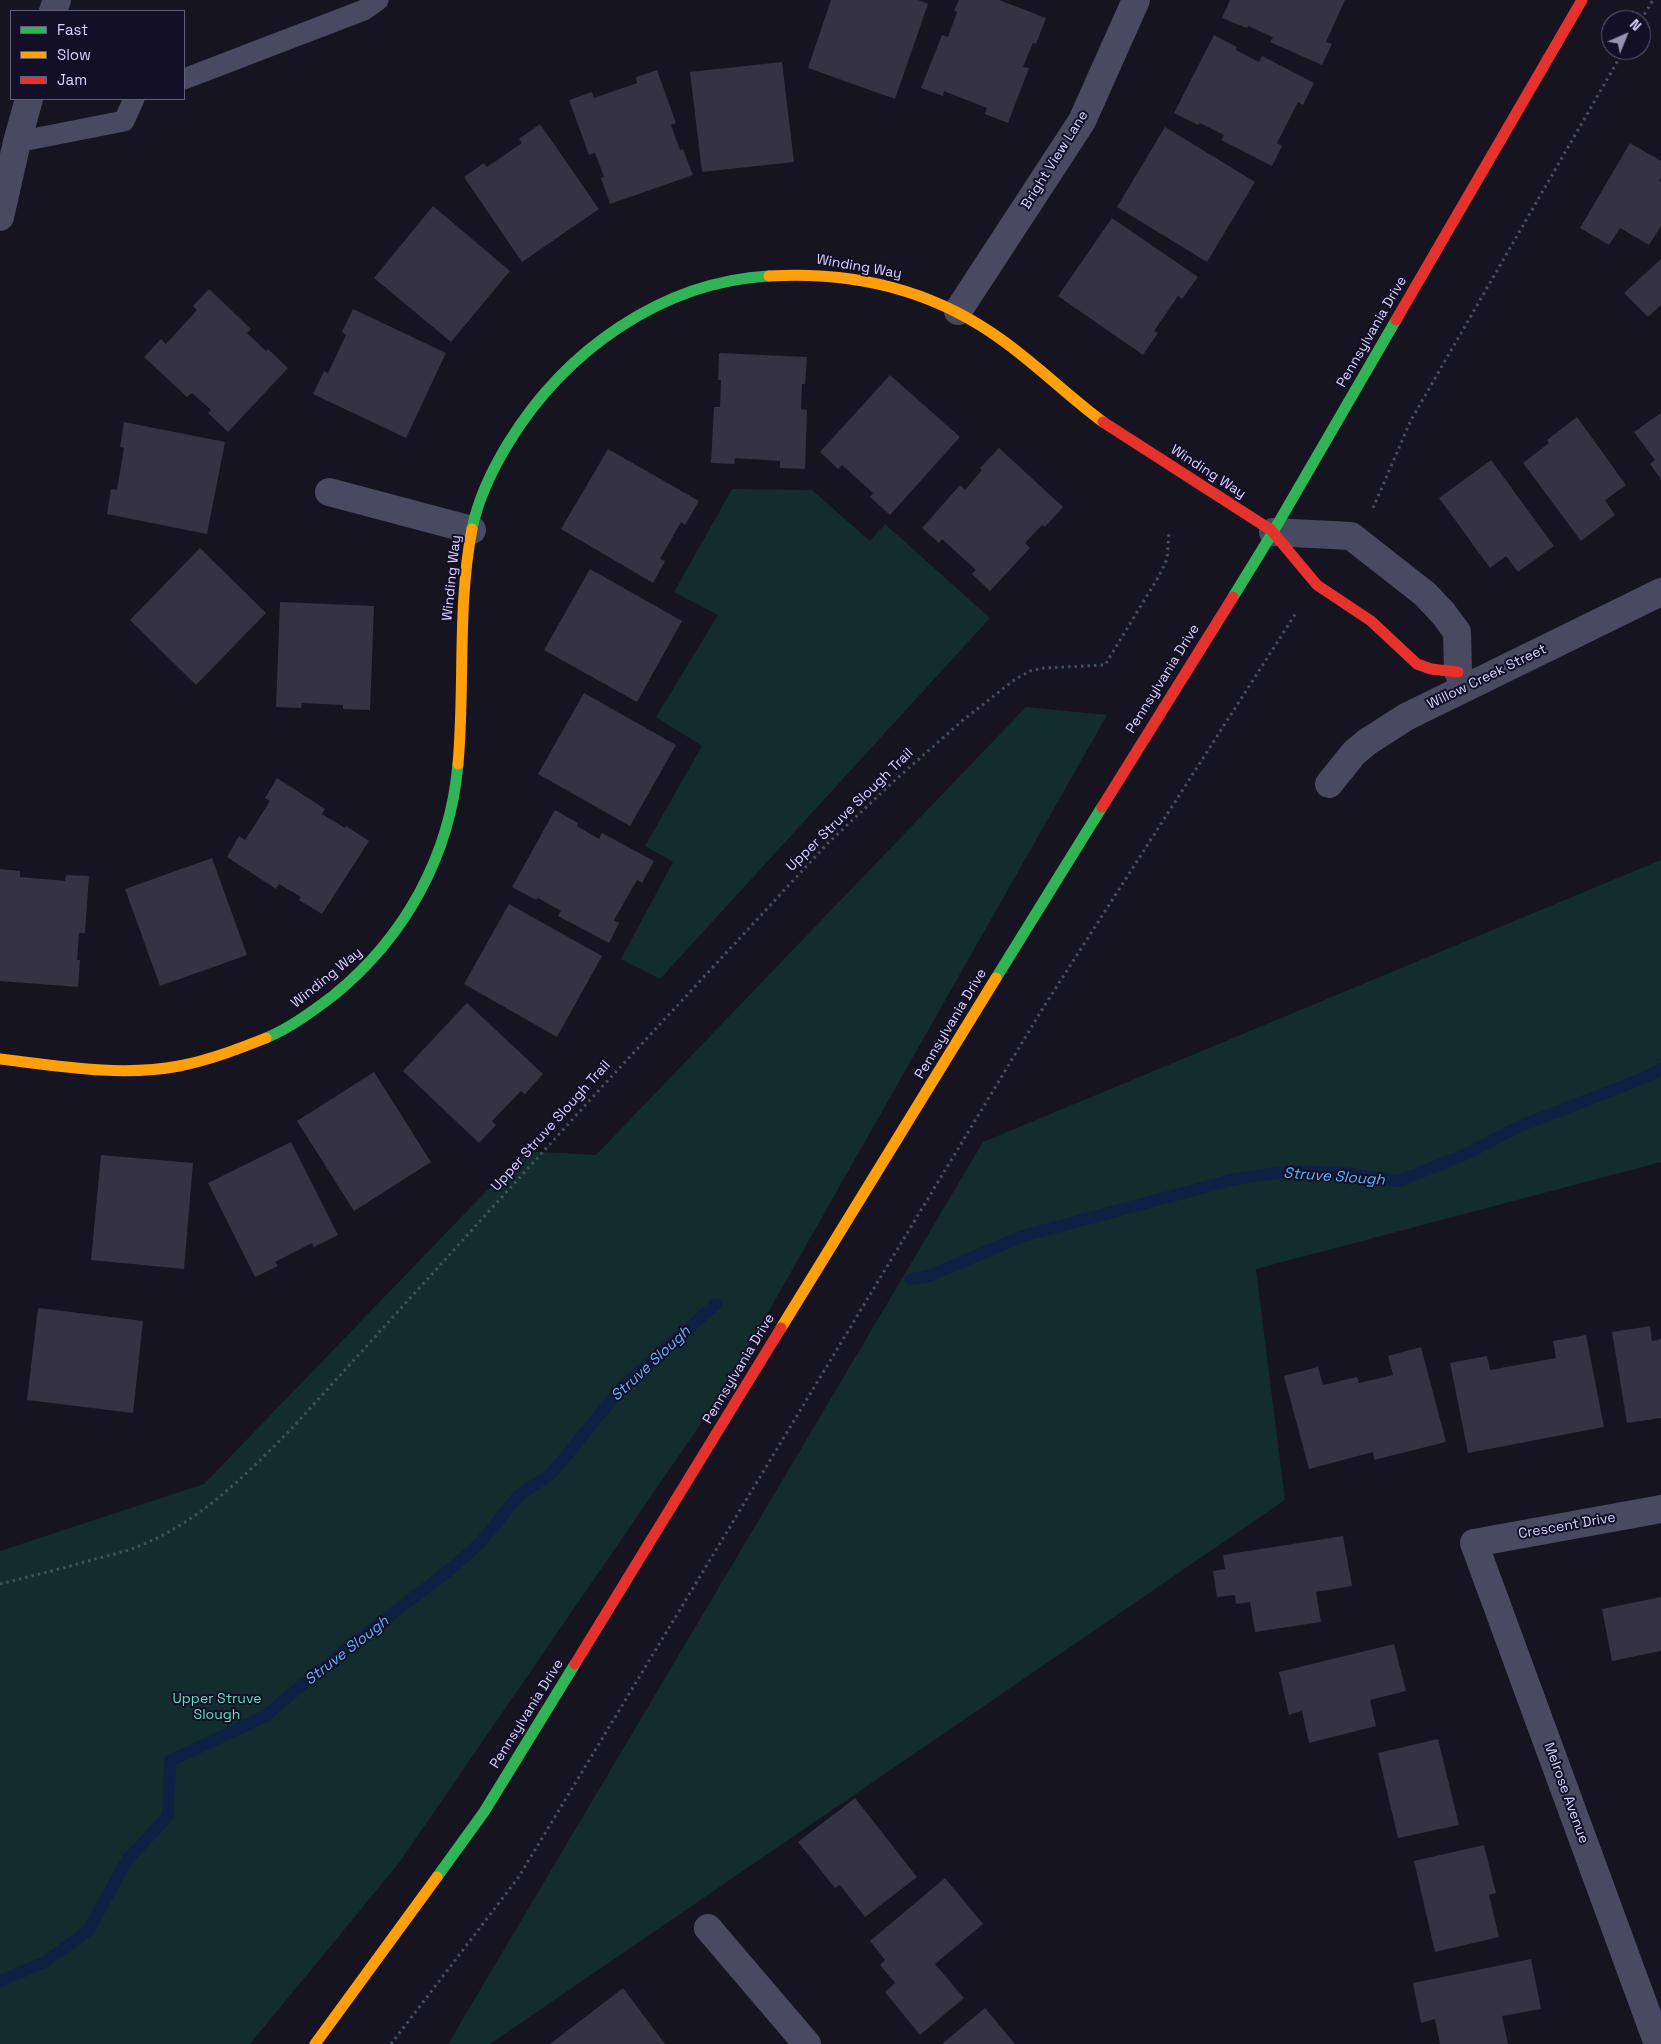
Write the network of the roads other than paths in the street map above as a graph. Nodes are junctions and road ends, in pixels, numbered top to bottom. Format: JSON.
{"nodes":[{"id":1,"x":378,"y":0,"type":"edge"},
{"id":2,"x":1136,"y":0,"type":"edge"},
{"id":3,"x":1582,"y":0,"type":"edge"},
{"id":4,"x":185,"y":79,"type":"edge"},
{"id":5,"x":29,"y":100,"type":"edge"},
{"id":6,"x":134,"y":100,"type":"edge"},
{"id":7,"x":17,"y":142,"type":"junction"},
{"id":8,"x":0,"y":217,"type":"edge"},
{"id":9,"x":958,"y":311,"type":"junction"},
{"id":10,"x":328,"y":492,"type":"dead end"},
{"id":11,"x":472,"y":530,"type":"junction"},
{"id":12,"x":1273,"y":532,"type":"junction"},
{"id":13,"x":1661,"y":592,"type":"edge"},
{"id":14,"x":1462,"y":679,"type":"junction"},
{"id":15,"x":1329,"y":784,"type":"dead end"},
{"id":16,"x":0,"y":1059,"type":"edge"},
{"id":17,"x":1661,"y":1509,"type":"edge"},
{"id":18,"x":1474,"y":1543,"type":"joint"},
{"id":19,"x":708,"y":1928,"type":"dead end"},
{"id":20,"x":315,"y":2044,"type":"edge"},
{"id":21,"x":807,"y":2044,"type":"edge"},
{"id":22,"x":1658,"y":2044,"type":"edge"}],
"edges":[{"from":1,"to":4,"type":"lane"},
{"from":2,"to":9,"type":"street","name":"Bright View Lane"},
{"from":3,"to":12,"type":"street","name":"Pennsylvania Drive"},
{"from":5,"to":7,"type":"street"},
{"from":6,"to":7,"type":"lane"},
{"from":7,"to":8,"type":"street"},
{"from":9,"to":11,"type":"street","name":"Winding Way"},
{"from":9,"to":12,"type":"street","name":"Winding Way"},
{"from":10,"to":11,"type":"street"},
{"from":11,"to":16,"type":"street","name":"Winding Way"},
{"from":12,"to":14,"type":"street","name":"Willow Creek Street"},
{"from":12,"to":14,"type":"street","name":"Willow Creek Street"},
{"from":12,"to":20,"type":"street","name":"Pennsylvania Drive"},
{"from":13,"to":14,"type":"street","name":"Willow Creek Street"},
{"from":14,"to":15,"type":"street","name":"Willow Creek Street"},
{"from":17,"to":18,"type":"street","name":"Crescent Drive"},
{"from":18,"to":22,"type":"street","name":"Melrose Avenue"},
{"from":19,"to":21,"type":"street"}]}
